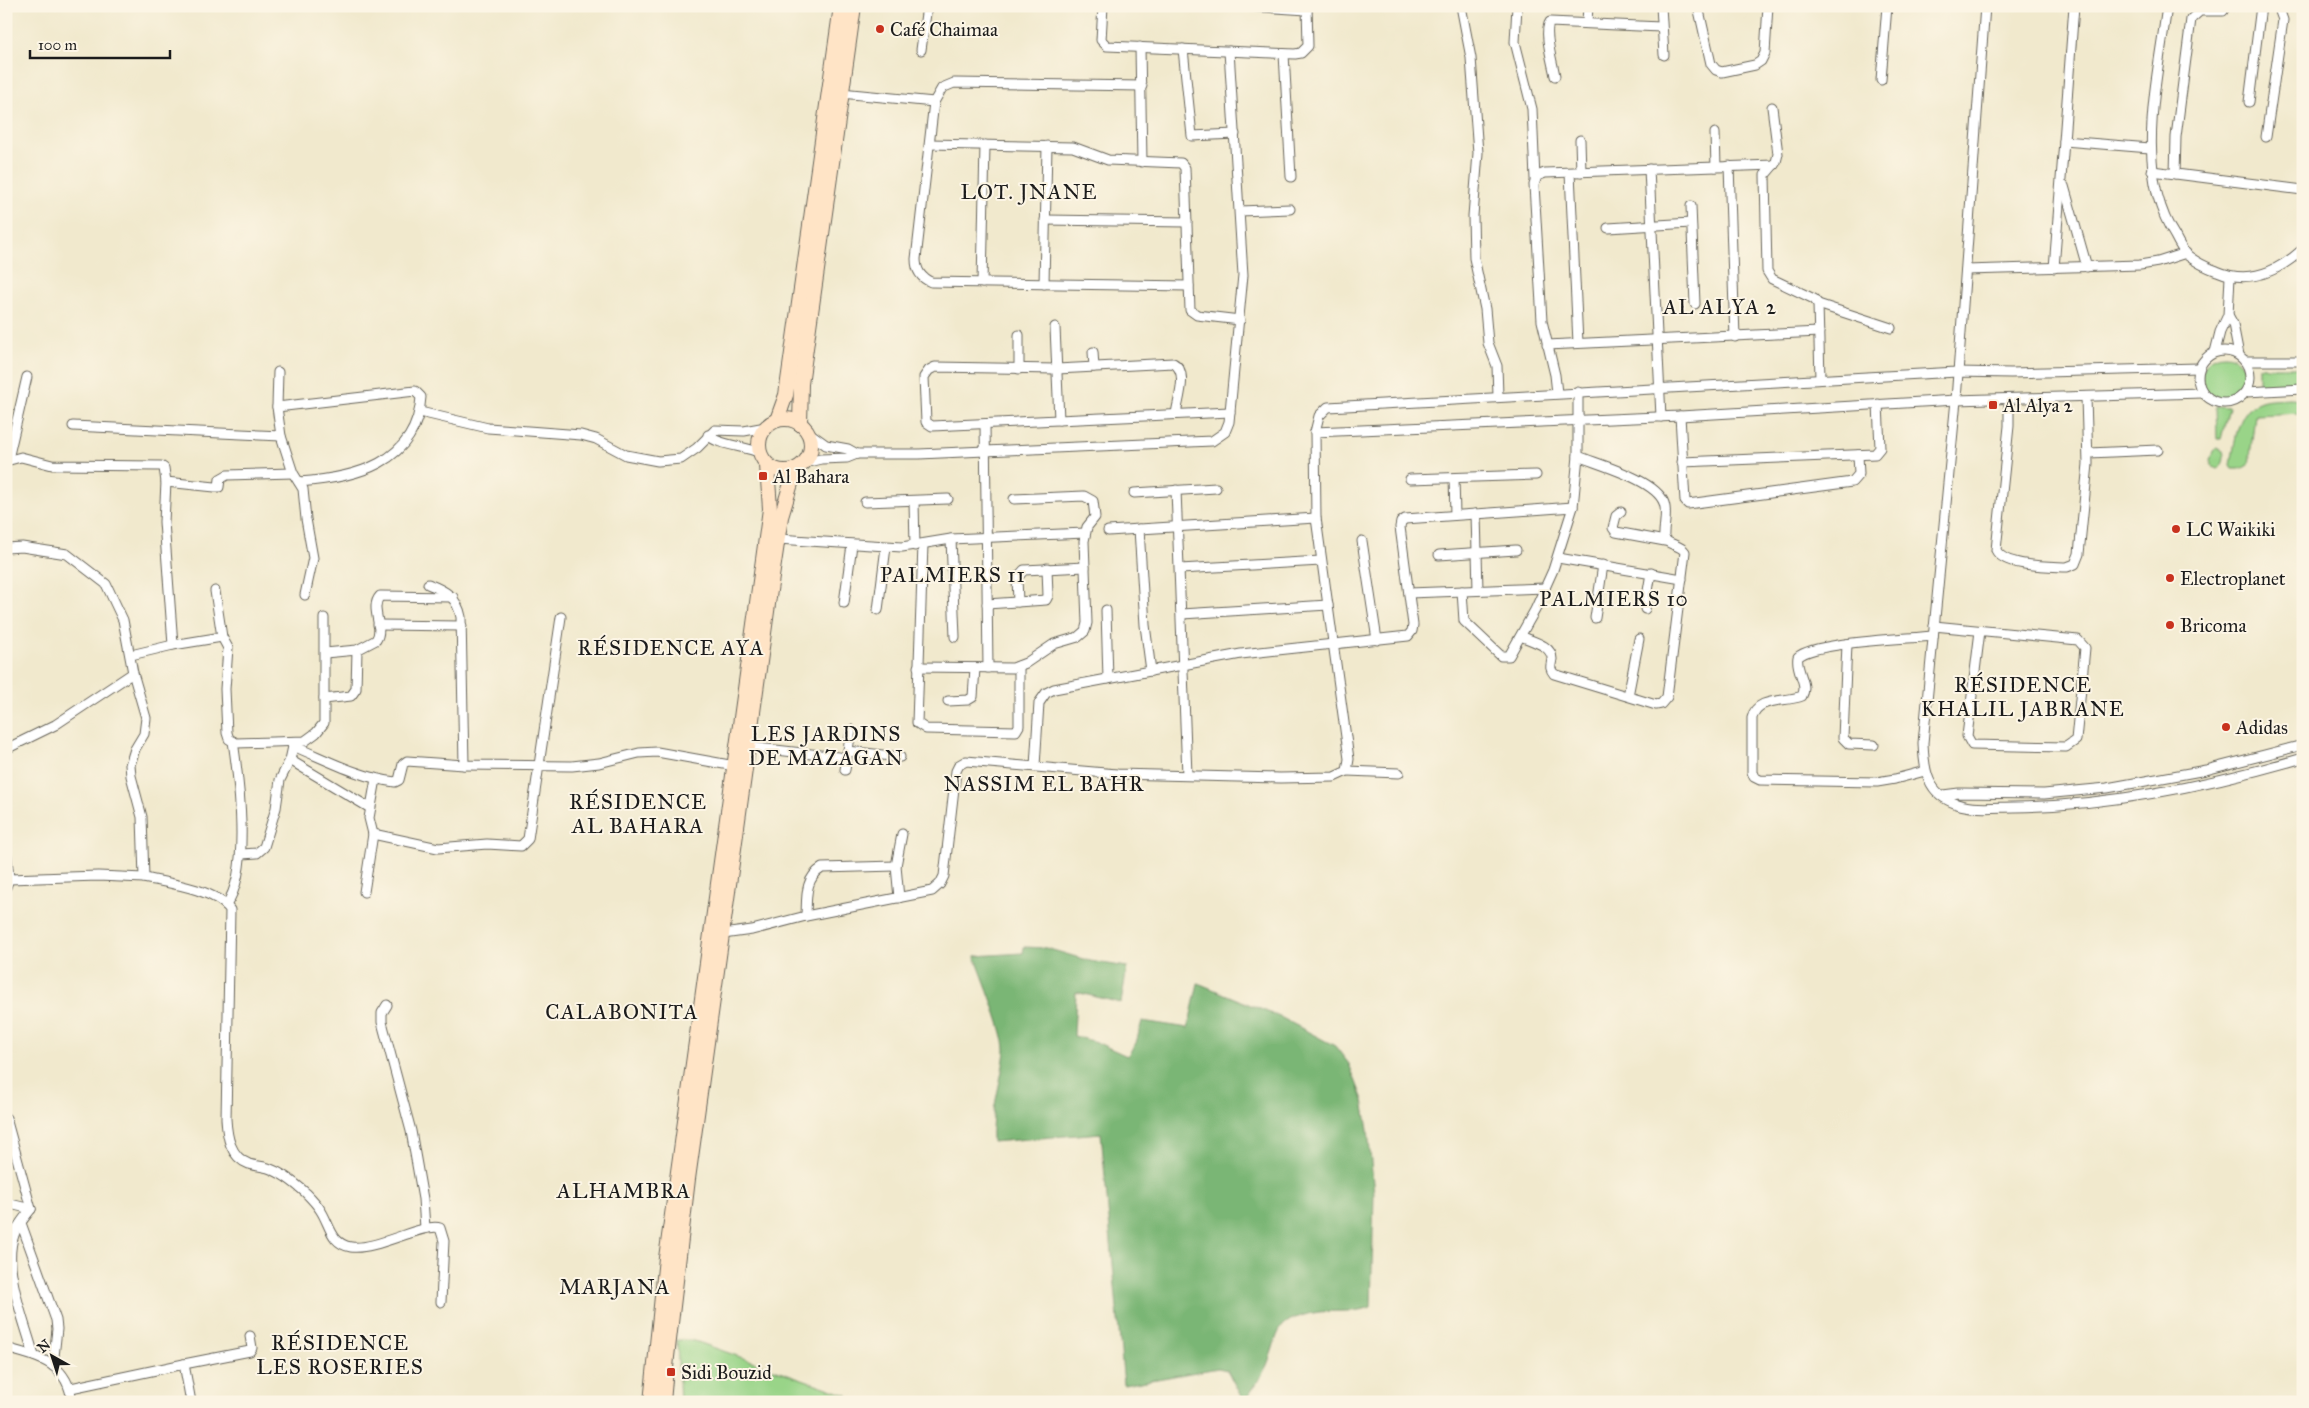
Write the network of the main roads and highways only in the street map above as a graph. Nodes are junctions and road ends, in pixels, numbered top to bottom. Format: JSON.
{"nodes":[{"id":1,"x":840,"y":6,"type":"edge"},
{"id":2,"x":854,"y":6,"type":"edge"},
{"id":3,"x":771,"y":424,"type":"junction"},
{"id":4,"x":804,"y":428,"type":"junction"},
{"id":5,"x":763,"y":459,"type":"junction"},
{"id":6,"x":800,"y":466,"type":"junction"},
{"id":7,"x":651,"y":1402,"type":"edge"},
{"id":8,"x":663,"y":1402,"type":"edge"}],
"edges":[{"from":1,"to":3,"type":"main road"},
{"from":2,"to":4,"type":"main road"},
{"from":3,"to":4,"type":"main road"},
{"from":3,"to":5,"type":"main road"},
{"from":4,"to":6,"type":"main road"},
{"from":5,"to":6,"type":"main road"},
{"from":5,"to":7,"type":"main road"},
{"from":6,"to":8,"type":"main road"}]}
